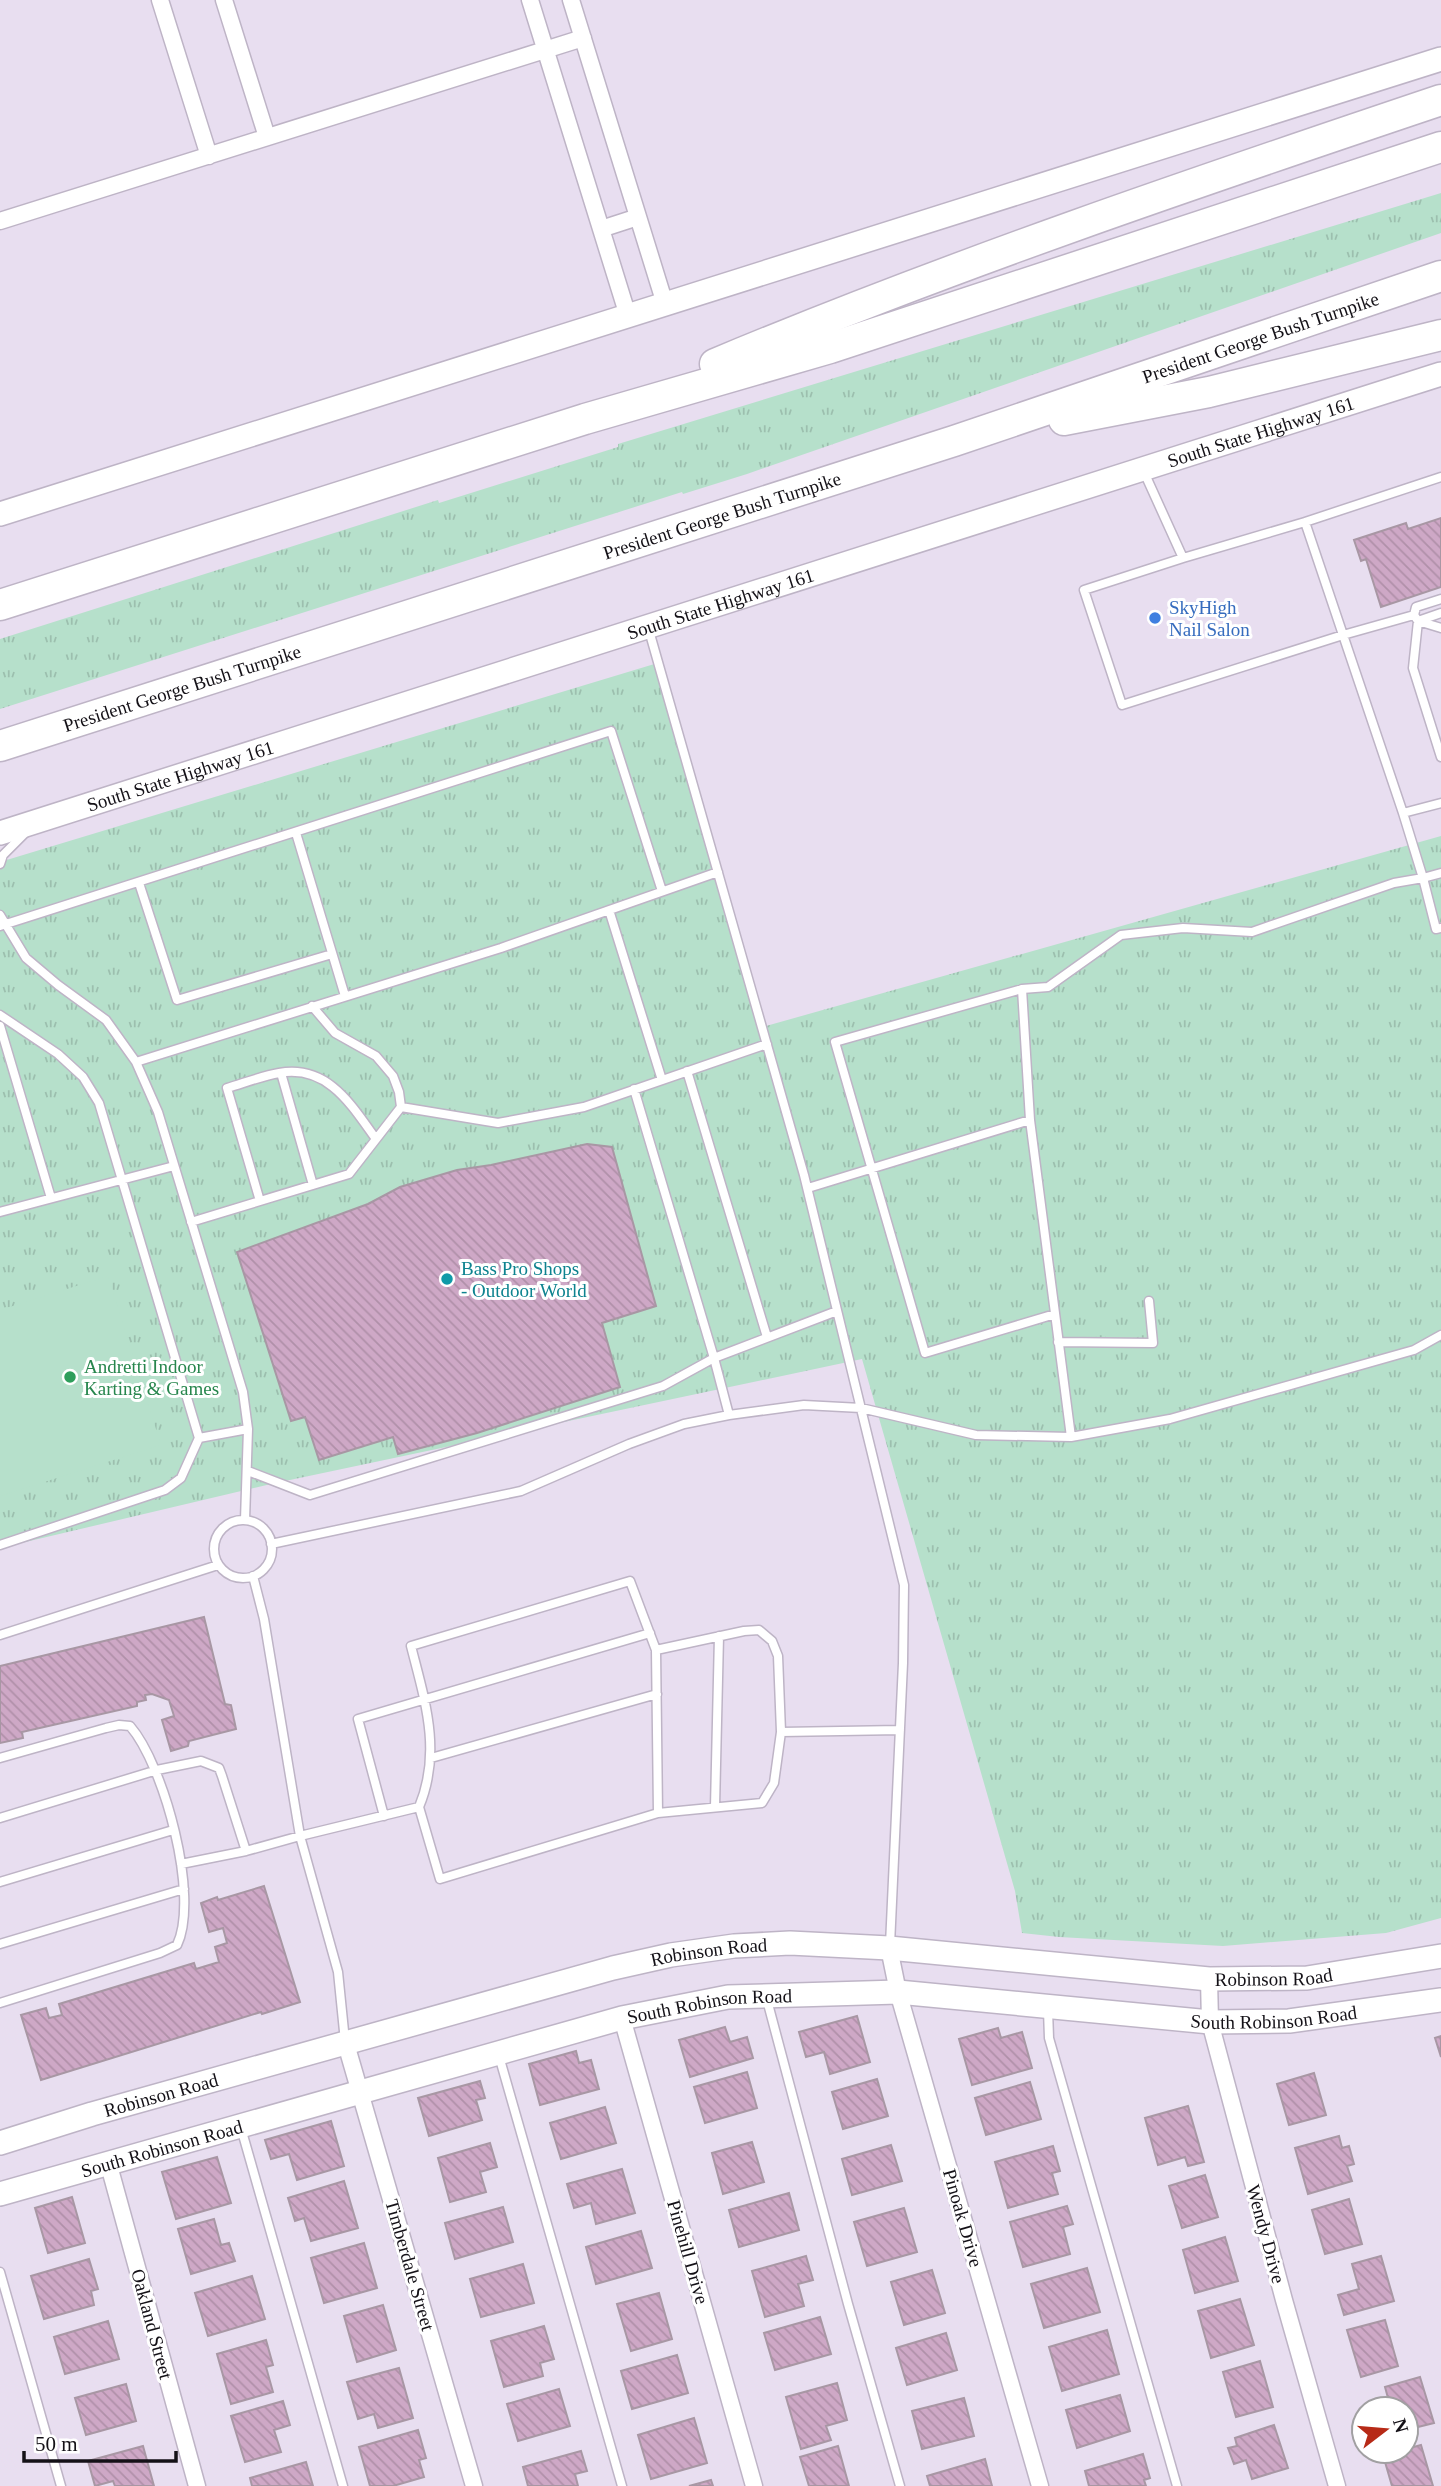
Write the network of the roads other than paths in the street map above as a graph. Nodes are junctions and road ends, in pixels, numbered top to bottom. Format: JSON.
{"nodes":[{"id":1,"x":160,"y":0,"type":"edge"},
{"id":2,"x":224,"y":0,"type":"edge"},
{"id":3,"x":530,"y":0,"type":"edge"},
{"id":4,"x":571,"y":0,"type":"edge"},
{"id":5,"x":583,"y":38,"type":"junction"},
{"id":6,"x":546,"y":50,"type":"junction"},
{"id":7,"x":1441,"y":59,"type":"edge"},
{"id":8,"x":1441,"y":100,"type":"edge"},
{"id":9,"x":267,"y":137,"type":"junction"},
{"id":10,"x":1441,"y":147,"type":"edge"},
{"id":11,"x":209,"y":156,"type":"junction"},
{"id":12,"x":638,"y":217,"type":"junction"},
{"id":13,"x":0,"y":221,"type":"edge"},
{"id":14,"x":601,"y":229,"type":"junction"},
{"id":15,"x":1441,"y":276,"type":"edge"},
{"id":16,"x":665,"y":304,"type":"junction"},
{"id":17,"x":628,"y":316,"type":"junction"},
{"id":18,"x":1441,"y":335,"type":"edge"},
{"id":19,"x":1441,"y":374,"type":"edge"},
{"id":20,"x":585,"y":419,"type":"junction"},
{"id":21,"x":954,"y":441,"type":"junction"},
{"id":22,"x":1143,"y":469,"type":"junction"},
{"id":23,"x":1441,"y":477,"type":"edge"},
{"id":24,"x":0,"y":514,"type":"edge"},
{"id":25,"x":1305,"y":522,"type":"junction"},
{"id":26,"x":1183,"y":558,"type":"junction"},
{"id":27,"x":1441,"y":599,"type":"edge"},
{"id":28,"x":0,"y":605,"type":"edge"},
{"id":29,"x":1441,"y":613,"type":"edge"},
{"id":30,"x":1416,"y":618,"type":"junction"},
{"id":31,"x":648,"y":626,"type":"junction"},
{"id":32,"x":1441,"y":628,"type":"edge"},
{"id":33,"x":1343,"y":635,"type":"junction"},
{"id":34,"x":0,"y":746,"type":"edge"},
{"id":35,"x":1441,"y":757,"type":"edge"},
{"id":36,"x":1441,"y":803,"type":"edge"},
{"id":37,"x":1403,"y":813,"type":"junction"},
{"id":38,"x":36,"y":822,"type":"junction"},
{"id":39,"x":0,"y":833,"type":"edge"},
{"id":40,"x":296,"y":833,"type":"junction"},
{"id":41,"x":0,"y":864,"type":"edge"},
{"id":42,"x":718,"y":872,"type":"junction"},
{"id":43,"x":1441,"y":873,"type":"edge"},
{"id":44,"x":1423,"y":878,"type":"junction"},
{"id":45,"x":139,"y":883,"type":"junction"},
{"id":46,"x":662,"y":891,"type":"junction"},
{"id":47,"x":609,"y":910,"type":"junction"},
{"id":48,"x":0,"y":915,"type":"edge"},
{"id":49,"x":2,"y":926,"type":"edge"},
{"id":50,"x":1441,"y":928,"type":"edge"},
{"id":51,"x":332,"y":954,"type":"junction"},
{"id":52,"x":1022,"y":989,"type":"junction"},
{"id":53,"x":345,"y":996,"type":"junction"},
{"id":54,"x":312,"y":1006,"type":"junction"},
{"id":55,"x":0,"y":1014,"type":"edge"},
{"id":56,"x":0,"y":1026,"type":"edge"},
{"id":57,"x":767,"y":1044,"type":"junction"},
{"id":58,"x":136,"y":1062,"type":"junction"},
{"id":59,"x":687,"y":1071,"type":"junction"},
{"id":60,"x":281,"y":1073,"type":"junction"},
{"id":61,"x":662,"y":1080,"type":"junction"},
{"id":62,"x":634,"y":1089,"type":"junction"},
{"id":63,"x":401,"y":1107,"type":"junction"},
{"id":64,"x":1030,"y":1120,"type":"junction"},
{"id":65,"x":376,"y":1139,"type":"junction"},
{"id":66,"x":174,"y":1166,"type":"junction"},
{"id":67,"x":870,"y":1168,"type":"junction"},
{"id":68,"x":122,"y":1180,"type":"junction"},
{"id":69,"x":313,"y":1185,"type":"junction"},
{"id":70,"x":808,"y":1188,"type":"junction"},
{"id":71,"x":51,"y":1198,"type":"junction"},
{"id":72,"x":260,"y":1201,"type":"junction"},
{"id":73,"x":0,"y":1212,"type":"edge"},
{"id":74,"x":191,"y":1222,"type":"junction"},
{"id":75,"x":1149,"y":1301,"type":"dead end"},
{"id":76,"x":837,"y":1311,"type":"junction"},
{"id":77,"x":1055,"y":1314,"type":"junction"},
{"id":78,"x":1441,"y":1335,"type":"edge"},
{"id":79,"x":768,"y":1337,"type":"junction"},
{"id":80,"x":1058,"y":1342,"type":"junction"},
{"id":81,"x":714,"y":1358,"type":"junction"},
{"id":82,"x":861,"y":1408,"type":"junction"},
{"id":83,"x":729,"y":1415,"type":"junction"},
{"id":84,"x":248,"y":1429,"type":"junction"},
{"id":85,"x":1071,"y":1437,"type":"junction"},
{"id":86,"x":199,"y":1438,"type":"junction"},
{"id":87,"x":247,"y":1471,"type":"junction"},
{"id":88,"x":245,"y":1520,"type":"junction"},
{"id":89,"x":271,"y":1544,"type":"junction"},
{"id":90,"x":0,"y":1545,"type":"edge"},
{"id":91,"x":218,"y":1565,"type":"junction"},
{"id":92,"x":253,"y":1576,"type":"junction"},
{"id":93,"x":650,"y":1633,"type":"junction"},
{"id":94,"x":0,"y":1635,"type":"edge"},
{"id":95,"x":719,"y":1636,"type":"junction"},
{"id":96,"x":656,"y":1650,"type":"junction"},
{"id":97,"x":657,"y":1694,"type":"junction"},
{"id":98,"x":424,"y":1698,"type":"junction"},
{"id":99,"x":900,"y":1730,"type":"junction"},
{"id":100,"x":781,"y":1731,"type":"junction"},
{"id":101,"x":0,"y":1758,"type":"edge"},
{"id":102,"x":431,"y":1758,"type":"junction"},
{"id":103,"x":157,"y":1770,"type":"junction"},
{"id":104,"x":419,"y":1807,"type":"junction"},
{"id":105,"x":715,"y":1807,"type":"junction"},
{"id":106,"x":658,"y":1813,"type":"junction"},
{"id":107,"x":384,"y":1816,"type":"junction"},
{"id":108,"x":0,"y":1818,"type":"edge"},
{"id":109,"x":173,"y":1830,"type":"junction"},
{"id":110,"x":300,"y":1836,"type":"junction"},
{"id":111,"x":246,"y":1851,"type":"junction"},
{"id":112,"x":181,"y":1864,"type":"junction"},
{"id":113,"x":0,"y":1882,"type":"edge"},
{"id":114,"x":184,"y":1889,"type":"junction"},
{"id":115,"x":0,"y":1944,"type":"edge"},
{"id":116,"x":889,"y":1948,"type":"junction"},
{"id":117,"x":1441,"y":1956,"type":"edge"},
{"id":118,"x":1209,"y":1979,"type":"junction"},
{"id":119,"x":898,"y":1992,"type":"junction"},
{"id":120,"x":766,"y":1996,"type":"junction"},
{"id":121,"x":1441,"y":2000,"type":"edge"},
{"id":122,"x":0,"y":2003,"type":"edge"},
{"id":123,"x":1047,"y":2006,"type":"junction"},
{"id":124,"x":622,"y":2018,"type":"junction"},
{"id":125,"x":1210,"y":2022,"type":"junction"},
{"id":126,"x":346,"y":2044,"type":"junction"},
{"id":127,"x":498,"y":2053,"type":"junction"},
{"id":128,"x":359,"y":2092,"type":"junction"},
{"id":129,"x":240,"y":2125,"type":"junction"},
{"id":130,"x":0,"y":2143,"type":"edge"},
{"id":131,"x":108,"y":2162,"type":"junction"},
{"id":132,"x":0,"y":2194,"type":"edge"},
{"id":133,"x":0,"y":2272,"type":"edge"},
{"id":134,"x":61,"y":2486,"type":"edge"},
{"id":135,"x":197,"y":2486,"type":"edge"},
{"id":136,"x":343,"y":2486,"type":"edge"},
{"id":137,"x":474,"y":2486,"type":"edge"},
{"id":138,"x":622,"y":2486,"type":"edge"},
{"id":139,"x":754,"y":2486,"type":"edge"},
{"id":140,"x":900,"y":2486,"type":"edge"},
{"id":141,"x":1040,"y":2486,"type":"edge"},
{"id":142,"x":1177,"y":2486,"type":"edge"},
{"id":143,"x":1337,"y":2486,"type":"edge"}],
"edges":[{"from":1,"to":11,"type":"street"},
{"from":2,"to":9,"type":"street"},
{"from":3,"to":6,"type":"street"},
{"from":4,"to":5,"type":"street"},
{"from":5,"to":6,"type":"street"},
{"from":5,"to":12,"type":"street"},
{"from":6,"to":9,"type":"street"},
{"from":6,"to":14,"type":"street"},
{"from":7,"to":16,"type":"main road"},
{"from":8,"to":20,"type":"highway"},
{"from":9,"to":11,"type":"street"},
{"from":10,"to":20,"type":"highway"},
{"from":11,"to":13,"type":"street"},
{"from":12,"to":14,"type":"street"},
{"from":12,"to":16,"type":"street"},
{"from":14,"to":17,"type":"street"},
{"from":15,"to":21,"type":"highway","name":"President George Bush Turnpike"},
{"from":16,"to":17,"type":"main road"},
{"from":17,"to":24,"type":"main road"},
{"from":18,"to":21,"type":"highway"},
{"from":19,"to":22,"type":"main road","name":"South State Highway 161"},
{"from":20,"to":28,"type":"highway"},
{"from":21,"to":34,"type":"highway","name":"President George Bush Turnpike"},
{"from":22,"to":26,"type":"lane"},
{"from":22,"to":31,"type":"main road","name":"South State Highway 161"},
{"from":23,"to":25,"type":"lane"},
{"from":25,"to":26,"type":"lane"},
{"from":25,"to":33,"type":"lane"},
{"from":26,"to":33,"type":"lane"},
{"from":27,"to":30,"type":"lane"},
{"from":29,"to":30,"type":"lane"},
{"from":30,"to":32,"type":"lane"},
{"from":30,"to":33,"type":"lane"},
{"from":30,"to":35,"type":"lane"},
{"from":31,"to":38,"type":"main road","name":"South State Highway 161"},
{"from":31,"to":42,"type":"lane"},
{"from":33,"to":37,"type":"lane"},
{"from":36,"to":37,"type":"lane"},
{"from":37,"to":44,"type":"lane"},
{"from":38,"to":39,"type":"main road","name":"South State Highway 161"},
{"from":38,"to":41,"type":"lane"},
{"from":40,"to":45,"type":"lane"},
{"from":40,"to":46,"type":"lane"},
{"from":40,"to":51,"type":"lane"},
{"from":42,"to":46,"type":"lane"},
{"from":42,"to":57,"type":"lane"},
{"from":43,"to":44,"type":"lane"},
{"from":44,"to":50,"type":"lane"},
{"from":44,"to":52,"type":"lane"},
{"from":45,"to":49,"type":"lane"},
{"from":45,"to":51,"type":"lane"},
{"from":46,"to":47,"type":"lane"},
{"from":47,"to":53,"type":"lane"},
{"from":47,"to":61,"type":"lane"},
{"from":48,"to":49,"type":"lane"},
{"from":49,"to":58,"type":"lane"},
{"from":51,"to":53,"type":"lane"},
{"from":52,"to":64,"type":"lane"},
{"from":52,"to":67,"type":"lane"},
{"from":53,"to":54,"type":"lane"},
{"from":54,"to":58,"type":"lane"},
{"from":54,"to":63,"type":"lane"},
{"from":55,"to":68,"type":"lane"},
{"from":56,"to":71,"type":"lane"},
{"from":57,"to":59,"type":"lane"},
{"from":57,"to":70,"type":"lane"},
{"from":58,"to":66,"type":"lane"},
{"from":59,"to":61,"type":"lane"},
{"from":59,"to":79,"type":"lane"},
{"from":60,"to":65,"type":"lane"},
{"from":60,"to":69,"type":"lane"},
{"from":60,"to":72,"type":"lane"},
{"from":61,"to":62,"type":"lane"},
{"from":62,"to":63,"type":"lane"},
{"from":62,"to":81,"type":"lane"},
{"from":63,"to":65,"type":"lane"},
{"from":64,"to":67,"type":"lane"},
{"from":64,"to":77,"type":"lane"},
{"from":65,"to":69,"type":"lane"},
{"from":66,"to":68,"type":"lane"},
{"from":66,"to":74,"type":"lane"},
{"from":67,"to":70,"type":"lane"},
{"from":67,"to":77,"type":"lane"},
{"from":68,"to":71,"type":"lane"},
{"from":68,"to":86,"type":"lane"},
{"from":69,"to":72,"type":"lane"},
{"from":70,"to":76,"type":"lane"},
{"from":71,"to":73,"type":"lane"},
{"from":72,"to":74,"type":"lane"},
{"from":74,"to":84,"type":"lane"},
{"from":75,"to":80,"type":"lane"},
{"from":76,"to":79,"type":"lane"},
{"from":76,"to":82,"type":"lane"},
{"from":77,"to":80,"type":"lane"},
{"from":78,"to":85,"type":"lane"},
{"from":79,"to":81,"type":"lane"},
{"from":80,"to":85,"type":"lane"},
{"from":81,"to":83,"type":"lane"},
{"from":81,"to":87,"type":"lane"},
{"from":82,"to":83,"type":"lane"},
{"from":82,"to":85,"type":"lane"},
{"from":82,"to":99,"type":"lane"},
{"from":83,"to":89,"type":"lane"},
{"from":84,"to":86,"type":"lane"},
{"from":84,"to":87,"type":"lane"},
{"from":86,"to":90,"type":"lane"},
{"from":87,"to":88,"type":"lane"},
{"from":88,"to":89,"type":"lane"},
{"from":88,"to":91,"type":"lane"},
{"from":89,"to":92,"type":"lane"},
{"from":91,"to":92,"type":"lane"},
{"from":91,"to":94,"type":"lane"},
{"from":92,"to":110,"type":"lane"},
{"from":93,"to":96,"type":"lane"},
{"from":93,"to":98,"type":"lane"},
{"from":93,"to":98,"type":"lane"},
{"from":95,"to":96,"type":"lane"},
{"from":95,"to":100,"type":"lane"},
{"from":95,"to":105,"type":"lane"},
{"from":96,"to":97,"type":"lane"},
{"from":97,"to":102,"type":"lane"},
{"from":97,"to":106,"type":"lane"},
{"from":98,"to":102,"type":"lane"},
{"from":98,"to":107,"type":"lane"},
{"from":99,"to":100,"type":"lane"},
{"from":99,"to":116,"type":"lane"},
{"from":100,"to":105,"type":"lane"},
{"from":101,"to":103,"type":"lane"},
{"from":102,"to":104,"type":"lane"},
{"from":103,"to":108,"type":"lane"},
{"from":103,"to":109,"type":"lane"},
{"from":103,"to":111,"type":"lane"},
{"from":104,"to":106,"type":"lane"},
{"from":104,"to":107,"type":"lane"},
{"from":105,"to":106,"type":"lane"},
{"from":107,"to":110,"type":"lane"},
{"from":109,"to":112,"type":"lane"},
{"from":109,"to":113,"type":"lane"},
{"from":110,"to":111,"type":"lane"},
{"from":110,"to":126,"type":"lane"},
{"from":111,"to":112,"type":"lane"},
{"from":112,"to":114,"type":"lane"},
{"from":114,"to":115,"type":"lane"},
{"from":114,"to":122,"type":"lane"},
{"from":116,"to":118,"type":"main road","name":"Robinson Road"},
{"from":116,"to":119,"type":"street","name":"Pinoak Drive"},
{"from":116,"to":126,"type":"main road","name":"Robinson Road"},
{"from":117,"to":118,"type":"main road","name":"Robinson Road"},
{"from":118,"to":125,"type":"street","name":"Wendy Drive"},
{"from":119,"to":120,"type":"main road","name":"South Robinson Road"},
{"from":119,"to":123,"type":"main road","name":"South Robinson Road"},
{"from":119,"to":141,"type":"street","name":"Pinoak Drive"},
{"from":120,"to":124,"type":"main road","name":"South Robinson Road"},
{"from":120,"to":140,"type":"lane"},
{"from":121,"to":125,"type":"main road","name":"South Robinson Road"},
{"from":123,"to":125,"type":"main road","name":"South Robinson Road"},
{"from":123,"to":142,"type":"lane"},
{"from":124,"to":127,"type":"main road","name":"South Robinson Road"},
{"from":124,"to":139,"type":"street","name":"Pinehill Drive"},
{"from":125,"to":143,"type":"street","name":"Wendy Drive"},
{"from":126,"to":128,"type":"street","name":"Timberdale Street"},
{"from":126,"to":130,"type":"main road","name":"Robinson Road"},
{"from":127,"to":128,"type":"main road","name":"South Robinson Road"},
{"from":127,"to":138,"type":"lane"},
{"from":128,"to":129,"type":"main road","name":"South Robinson Road"},
{"from":128,"to":137,"type":"street","name":"Timberdale Street"},
{"from":129,"to":131,"type":"main road","name":"South Robinson Road"},
{"from":129,"to":136,"type":"lane"},
{"from":131,"to":132,"type":"main road","name":"South Robinson Road"},
{"from":131,"to":135,"type":"street","name":"Oakland Street"},
{"from":133,"to":134,"type":"lane"}]}
